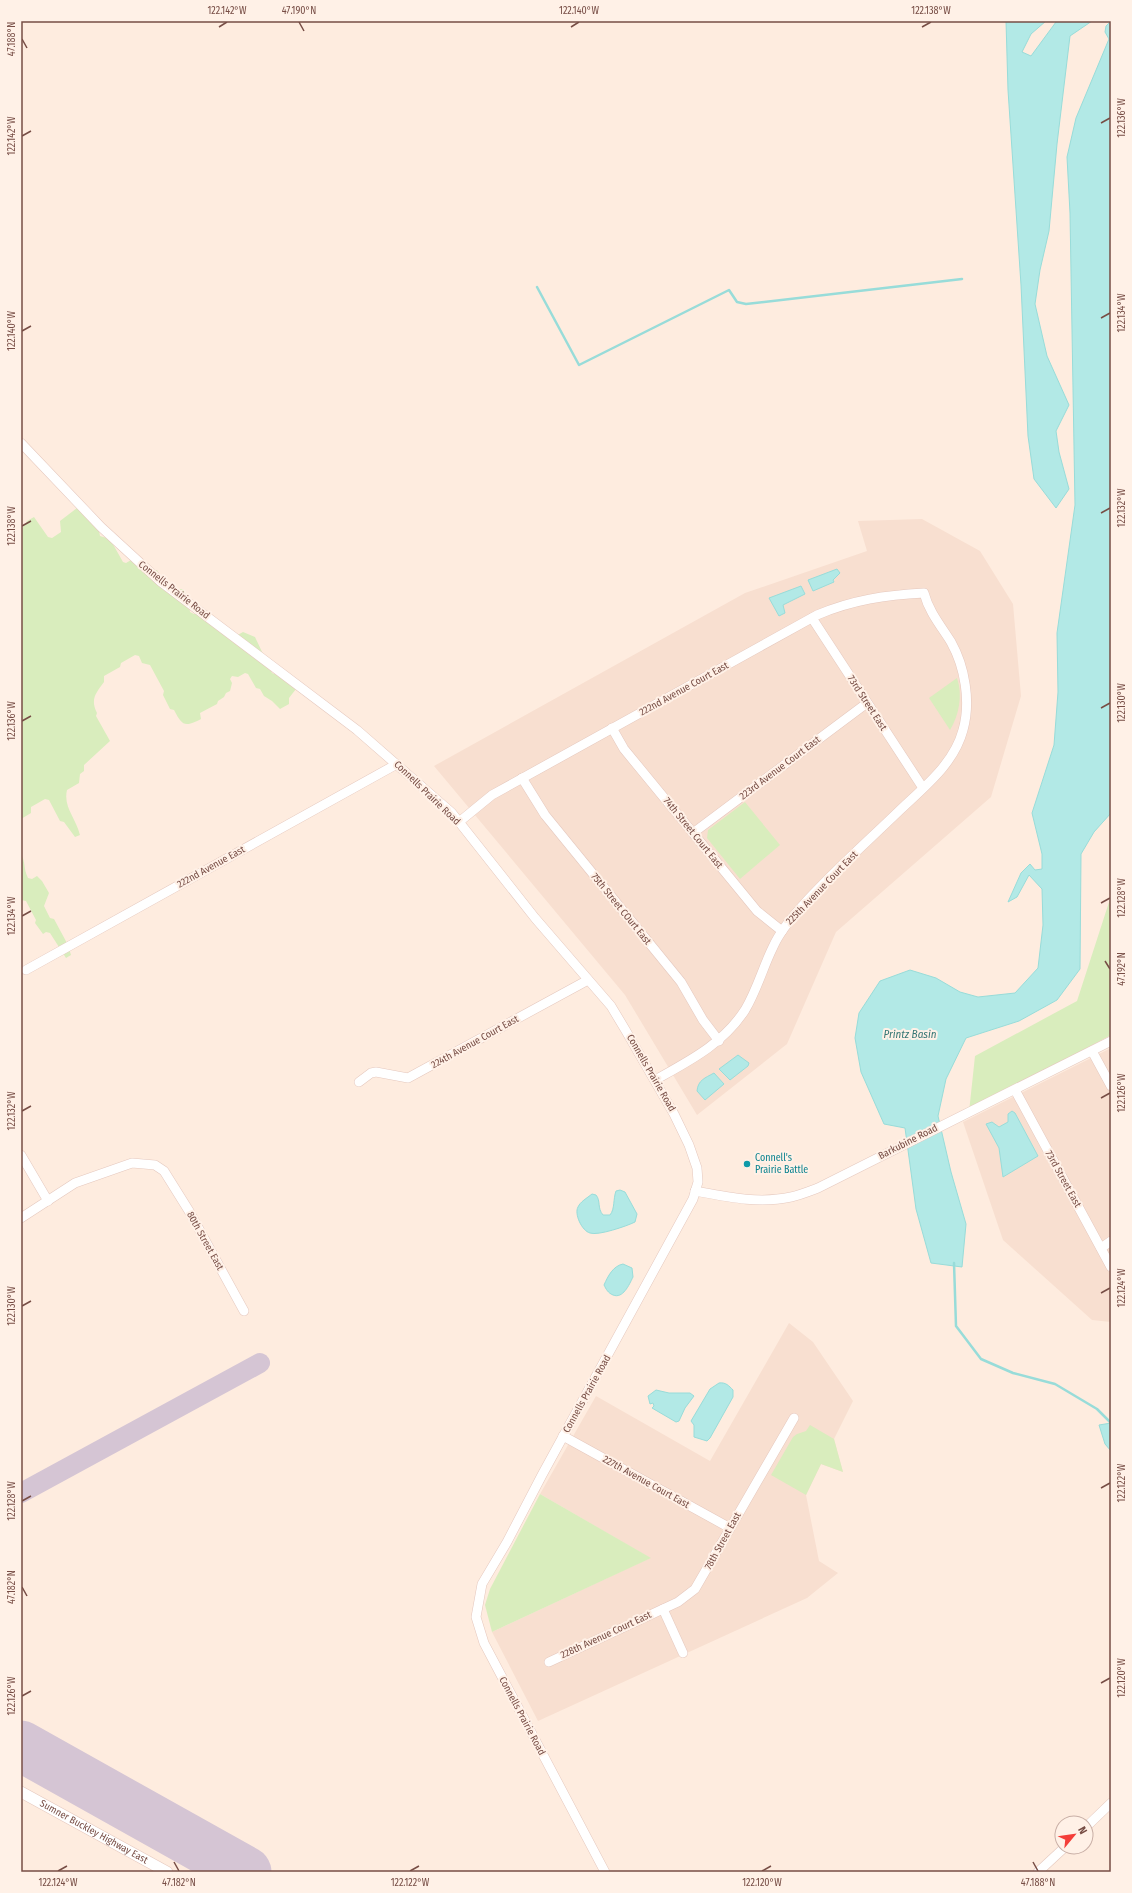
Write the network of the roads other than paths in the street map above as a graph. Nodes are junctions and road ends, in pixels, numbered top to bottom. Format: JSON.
{"nodes":[{"id":1,"x":21,"y":443,"type":"edge"},
{"id":2,"x":924,"y":593,"type":"joint"},
{"id":3,"x":812,"y":618,"type":"junction"},
{"id":4,"x":867,"y":703,"type":"junction"},
{"id":5,"x":612,"y":728,"type":"junction"},
{"id":6,"x":397,"y":764,"type":"junction"},
{"id":7,"x":522,"y":778,"type":"junction"},
{"id":8,"x":923,"y":788,"type":"junction"},
{"id":9,"x":459,"y":822,"type":"junction"},
{"id":10,"x":693,"y":833,"type":"junction"},
{"id":11,"x":782,"y":930,"type":"junction"},
{"id":12,"x":26,"y":970,"type":"dead end"},
{"id":13,"x":588,"y":980,"type":"junction"},
{"id":14,"x":719,"y":1041,"type":"junction"},
{"id":15,"x":1111,"y":1041,"type":"edge"},
{"id":16,"x":1092,"y":1051,"type":"junction"},
{"id":17,"x":655,"y":1080,"type":"junction"},
{"id":18,"x":359,"y":1082,"type":"dead end"},
{"id":19,"x":1111,"y":1086,"type":"edge"},
{"id":20,"x":1015,"y":1090,"type":"junction"},
{"id":21,"x":21,"y":1155,"type":"edge"},
{"id":22,"x":695,"y":1191,"type":"junction"},
{"id":23,"x":48,"y":1201,"type":"junction"},
{"id":24,"x":21,"y":1218,"type":"edge"},
{"id":25,"x":1111,"y":1241,"type":"edge"},
{"id":26,"x":1101,"y":1248,"type":"junction"},
{"id":27,"x":1111,"y":1267,"type":"edge"},
{"id":28,"x":244,"y":1311,"type":"dead end"},
{"id":29,"x":794,"y":1418,"type":"dead end"},
{"id":30,"x":563,"y":1436,"type":"junction"},
{"id":31,"x":730,"y":1528,"type":"junction"},
{"id":32,"x":663,"y":1609,"type":"junction"},
{"id":33,"x":682,"y":1653,"type":"dead end"},
{"id":34,"x":549,"y":1662,"type":"dead end"},
{"id":35,"x":21,"y":1792,"type":"edge"},
{"id":36,"x":1111,"y":1803,"type":"edge"},
{"id":37,"x":1094,"y":1819,"type":"edge"},
{"id":38,"x":1056,"y":1855,"type":"edge"},
{"id":39,"x":167,"y":1872,"type":"edge"},
{"id":40,"x":606,"y":1872,"type":"edge"},
{"id":41,"x":1038,"y":1872,"type":"edge"}],
"edges":[{"from":1,"to":6,"type":"street","name":"Connells Prairie Road"},
{"from":2,"to":3,"type":"street","name":"222nd Avenue Court East"},
{"from":2,"to":8,"type":"street","name":"225th Avenue Court East"},
{"from":3,"to":4,"type":"street","name":"73rd Street East"},
{"from":3,"to":5,"type":"street","name":"222nd Avenue Court East"},
{"from":4,"to":8,"type":"street","name":"73rd Street East"},
{"from":4,"to":10,"type":"street","name":"223rd Avenue Court East"},
{"from":5,"to":7,"type":"street","name":"222nd Avenue Court East"},
{"from":5,"to":10,"type":"street","name":"74th Street Court East"},
{"from":6,"to":9,"type":"street","name":"Connells Prairie Road"},
{"from":6,"to":12,"type":"street","name":"222nd Avenue East"},
{"from":7,"to":9,"type":"street","name":"222nd Avenue Court East"},
{"from":7,"to":14,"type":"street","name":"75th Street COurt East"},
{"from":8,"to":11,"type":"street","name":"225th Avenue Court East"},
{"from":9,"to":13,"type":"street","name":"Connells Prairie Road"},
{"from":10,"to":11,"type":"street","name":"74th Street Court East"},
{"from":11,"to":14,"type":"street","name":"225th Avenue Court East"},
{"from":13,"to":17,"type":"street","name":"Connells Prairie Road"},
{"from":13,"to":18,"type":"street","name":"224th Avenue Court East"},
{"from":14,"to":17,"type":"street","name":"225th Avenue Court East"},
{"from":15,"to":16,"type":"street","name":"Barkubine Road"},
{"from":16,"to":19,"type":"street"},
{"from":16,"to":20,"type":"street","name":"Barkubine Road"},
{"from":17,"to":22,"type":"street","name":"Connells Prairie Road"},
{"from":20,"to":22,"type":"street","name":"Barkubine Road"},
{"from":20,"to":26,"type":"street","name":"73rd Street East"},
{"from":21,"to":23,"type":"street"},
{"from":22,"to":30,"type":"street","name":"Connells Prairie Road"},
{"from":23,"to":24,"type":"street"},
{"from":23,"to":28,"type":"street","name":"80th Street East"},
{"from":25,"to":26,"type":"street"},
{"from":26,"to":27,"type":"street","name":"73rd Street East"},
{"from":29,"to":31,"type":"street","name":"78th Street East"},
{"from":30,"to":31,"type":"street","name":"227th Avenue Court East"},
{"from":30,"to":40,"type":"street","name":"Connells Prairie Road"},
{"from":31,"to":32,"type":"street","name":"78th Street East"},
{"from":32,"to":33,"type":"street"},
{"from":32,"to":34,"type":"street","name":"228th Avenue Court East"},
{"from":35,"to":39,"type":"street","name":"Sumner Buckley Highway East"},
{"from":36,"to":37,"type":"street"},
{"from":38,"to":41,"type":"street"}]}
